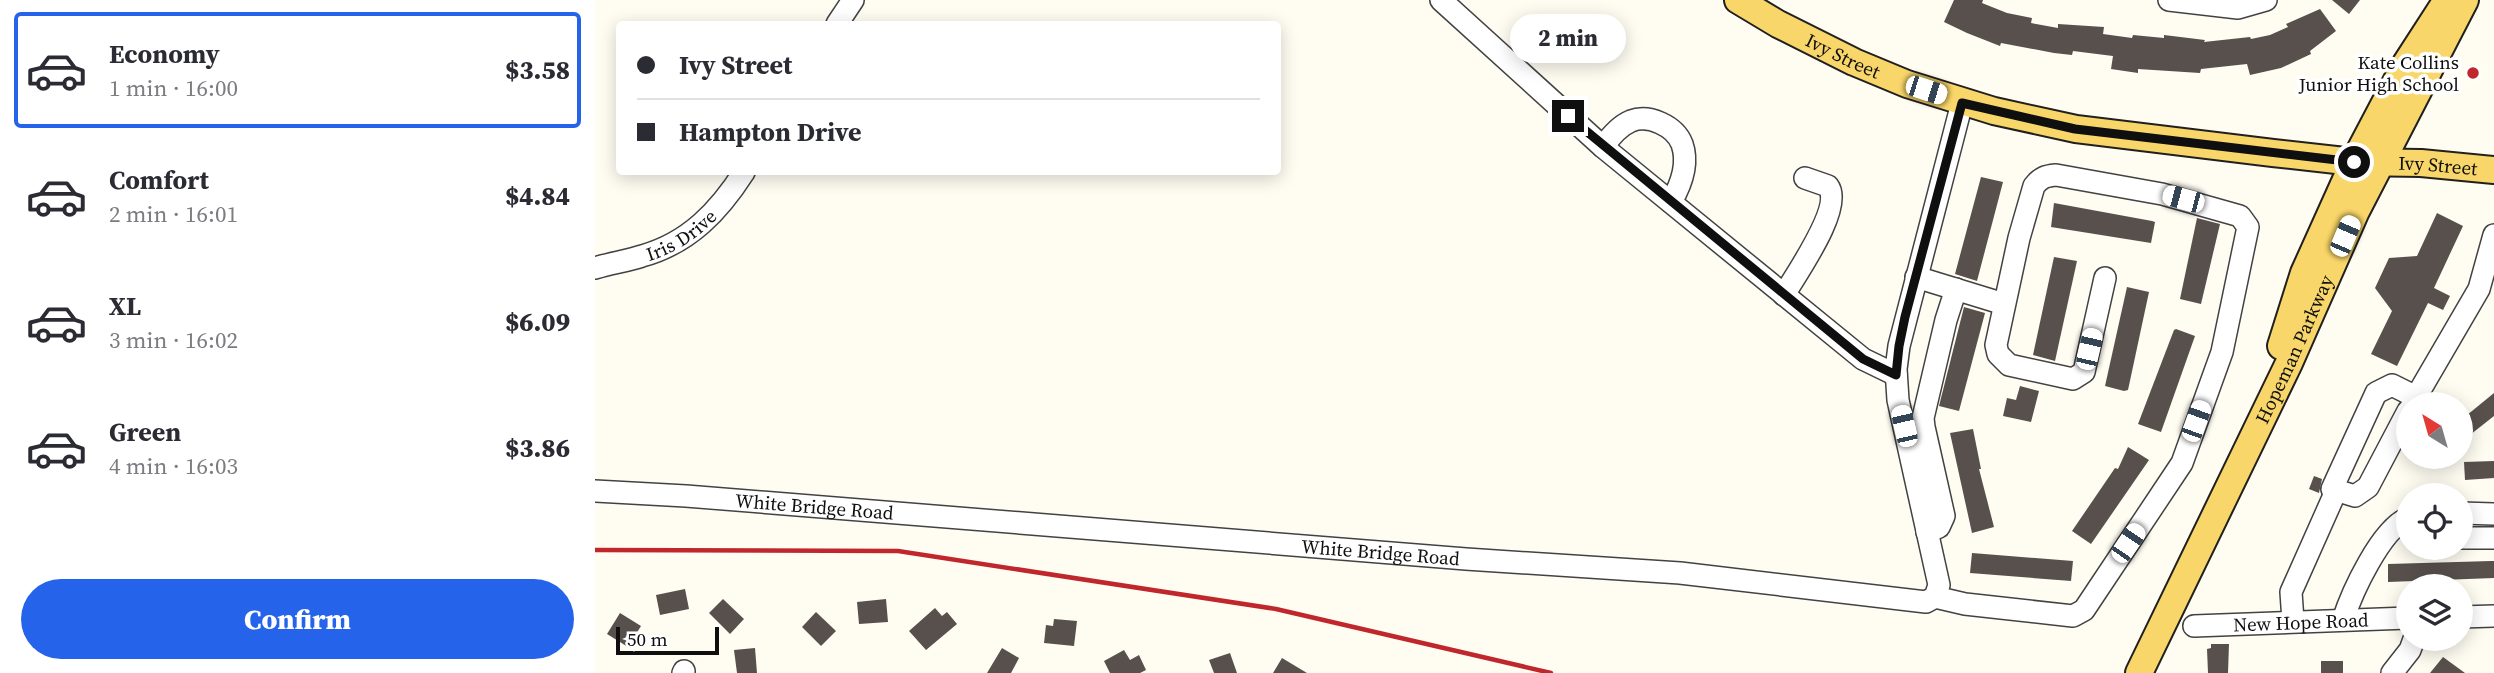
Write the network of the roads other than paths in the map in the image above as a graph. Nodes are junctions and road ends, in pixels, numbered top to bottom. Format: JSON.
{"nodes":[{"id":1,"x":853,"y":0,"type":"edge"},
{"id":2,"x":1441,"y":0,"type":"edge"},
{"id":3,"x":1738,"y":0,"type":"edge"},
{"id":4,"x":2169,"y":0,"type":"edge"},
{"id":5,"x":2266,"y":0,"type":"edge"},
{"id":6,"x":2447,"y":0,"type":"edge"},
{"id":7,"x":2465,"y":0,"type":"edge"},
{"id":8,"x":840,"y":21,"type":"edge"},
{"id":9,"x":1962,"y":103,"type":"junction"},
{"id":10,"x":1603,"y":147,"type":"junction"},
{"id":11,"x":2354,"y":162,"type":"junction"},
{"id":12,"x":2381,"y":162,"type":"junction"},
{"id":13,"x":2494,"y":170,"type":"edge"},
{"id":14,"x":742,"y":175,"type":"edge"},
{"id":15,"x":1805,"y":178,"type":"dead end"},
{"id":16,"x":1671,"y":202,"type":"junction"},
{"id":17,"x":2494,"y":235,"type":"edge"},
{"id":18,"x":595,"y":268,"type":"edge"},
{"id":19,"x":1916,"y":277,"type":"junction"},
{"id":20,"x":2105,"y":278,"type":"dead end"},
{"id":21,"x":1956,"y":289,"type":"junction"},
{"id":22,"x":1784,"y":295,"type":"junction"},
{"id":23,"x":2004,"y":304,"type":"junction"},
{"id":24,"x":1896,"y":375,"type":"junction"},
{"id":25,"x":2399,"y":392,"type":"edge"},
{"id":26,"x":2419,"y":392,"type":"edge"},
{"id":27,"x":2396,"y":434,"type":"edge"},
{"id":28,"x":2253,"y":435,"type":"junction"},
{"id":29,"x":595,"y":491,"type":"edge"},
{"id":30,"x":2336,"y":491,"type":"junction"},
{"id":31,"x":2473,"y":513,"type":"edge"},
{"id":32,"x":2494,"y":514,"type":"edge"},
{"id":33,"x":2396,"y":526,"type":"edge"},
{"id":34,"x":1927,"y":532,"type":"junction"},
{"id":35,"x":2494,"y":537,"type":"edge"},
{"id":36,"x":2473,"y":538,"type":"edge"},
{"id":37,"x":2384,"y":540,"type":"junction"},
{"id":38,"x":2396,"y":540,"type":"edge"},
{"id":39,"x":1935,"y":597,"type":"junction"},
{"id":40,"x":2494,"y":616,"type":"edge"},
{"id":41,"x":2473,"y":617,"type":"edge"},
{"id":42,"x":2396,"y":618,"type":"edge"},
{"id":43,"x":2343,"y":620,"type":"junction"},
{"id":44,"x":2293,"y":621,"type":"junction"},
{"id":45,"x":2194,"y":626,"type":"dead end"},
{"id":46,"x":2409,"y":651,"type":"edge"},
{"id":47,"x":2139,"y":673,"type":"edge"},
{"id":48,"x":2392,"y":673,"type":"edge"}],
"edges":[{"from":1,"to":8,"type":"street"},
{"from":2,"to":10,"type":"street"},
{"from":3,"to":9,"type":"main road","name":"Ivy Street"},
{"from":4,"to":5,"type":"street"},
{"from":6,"to":11,"type":"main road","name":"Hopeman Parkway"},
{"from":7,"to":12,"type":"main road","name":"Hopeman Parkway"},
{"from":9,"to":11,"type":"main road","name":"Ivy Street"},
{"from":9,"to":19,"type":"street"},
{"from":10,"to":16,"type":"street"},
{"from":10,"to":16,"type":"street"},
{"from":11,"to":12,"type":"main road","name":"Ivy Street"},
{"from":11,"to":28,"type":"main road","name":"Hopeman Parkway"},
{"from":12,"to":13,"type":"main road","name":"Ivy Street"},
{"from":12,"to":28,"type":"main road","name":"Hopeman Parkway"},
{"from":14,"to":18,"type":"street","name":"Iris Drive"},
{"from":15,"to":22,"type":"street"},
{"from":16,"to":22,"type":"street"},
{"from":17,"to":26,"type":"street"},
{"from":19,"to":21,"type":"street"},
{"from":19,"to":24,"type":"street"},
{"from":20,"to":23,"type":"street"},
{"from":21,"to":23,"type":"street"},
{"from":21,"to":34,"type":"street"},
{"from":22,"to":24,"type":"street"},
{"from":23,"to":39,"type":"street","name":"White Bridge Road"},
{"from":24,"to":34,"type":"street"},
{"from":25,"to":30,"type":"street"},
{"from":27,"to":30,"type":"street"},
{"from":28,"to":47,"type":"main road","name":"Hopeman Parkway"},
{"from":29,"to":39,"type":"street","name":"White Bridge Road"},
{"from":30,"to":44,"type":"street"},
{"from":31,"to":32,"type":"street"},
{"from":33,"to":37,"type":"street"},
{"from":34,"to":39,"type":"street"},
{"from":35,"to":36,"type":"street"},
{"from":37,"to":38,"type":"street"},
{"from":37,"to":43,"type":"street"},
{"from":40,"to":41,"type":"street"},
{"from":42,"to":43,"type":"street","name":"New Hope Road"},
{"from":43,"to":44,"type":"street","name":"New Hope Road"},
{"from":44,"to":45,"type":"street","name":"New Hope Road"},
{"from":46,"to":48,"type":"street"}]}
